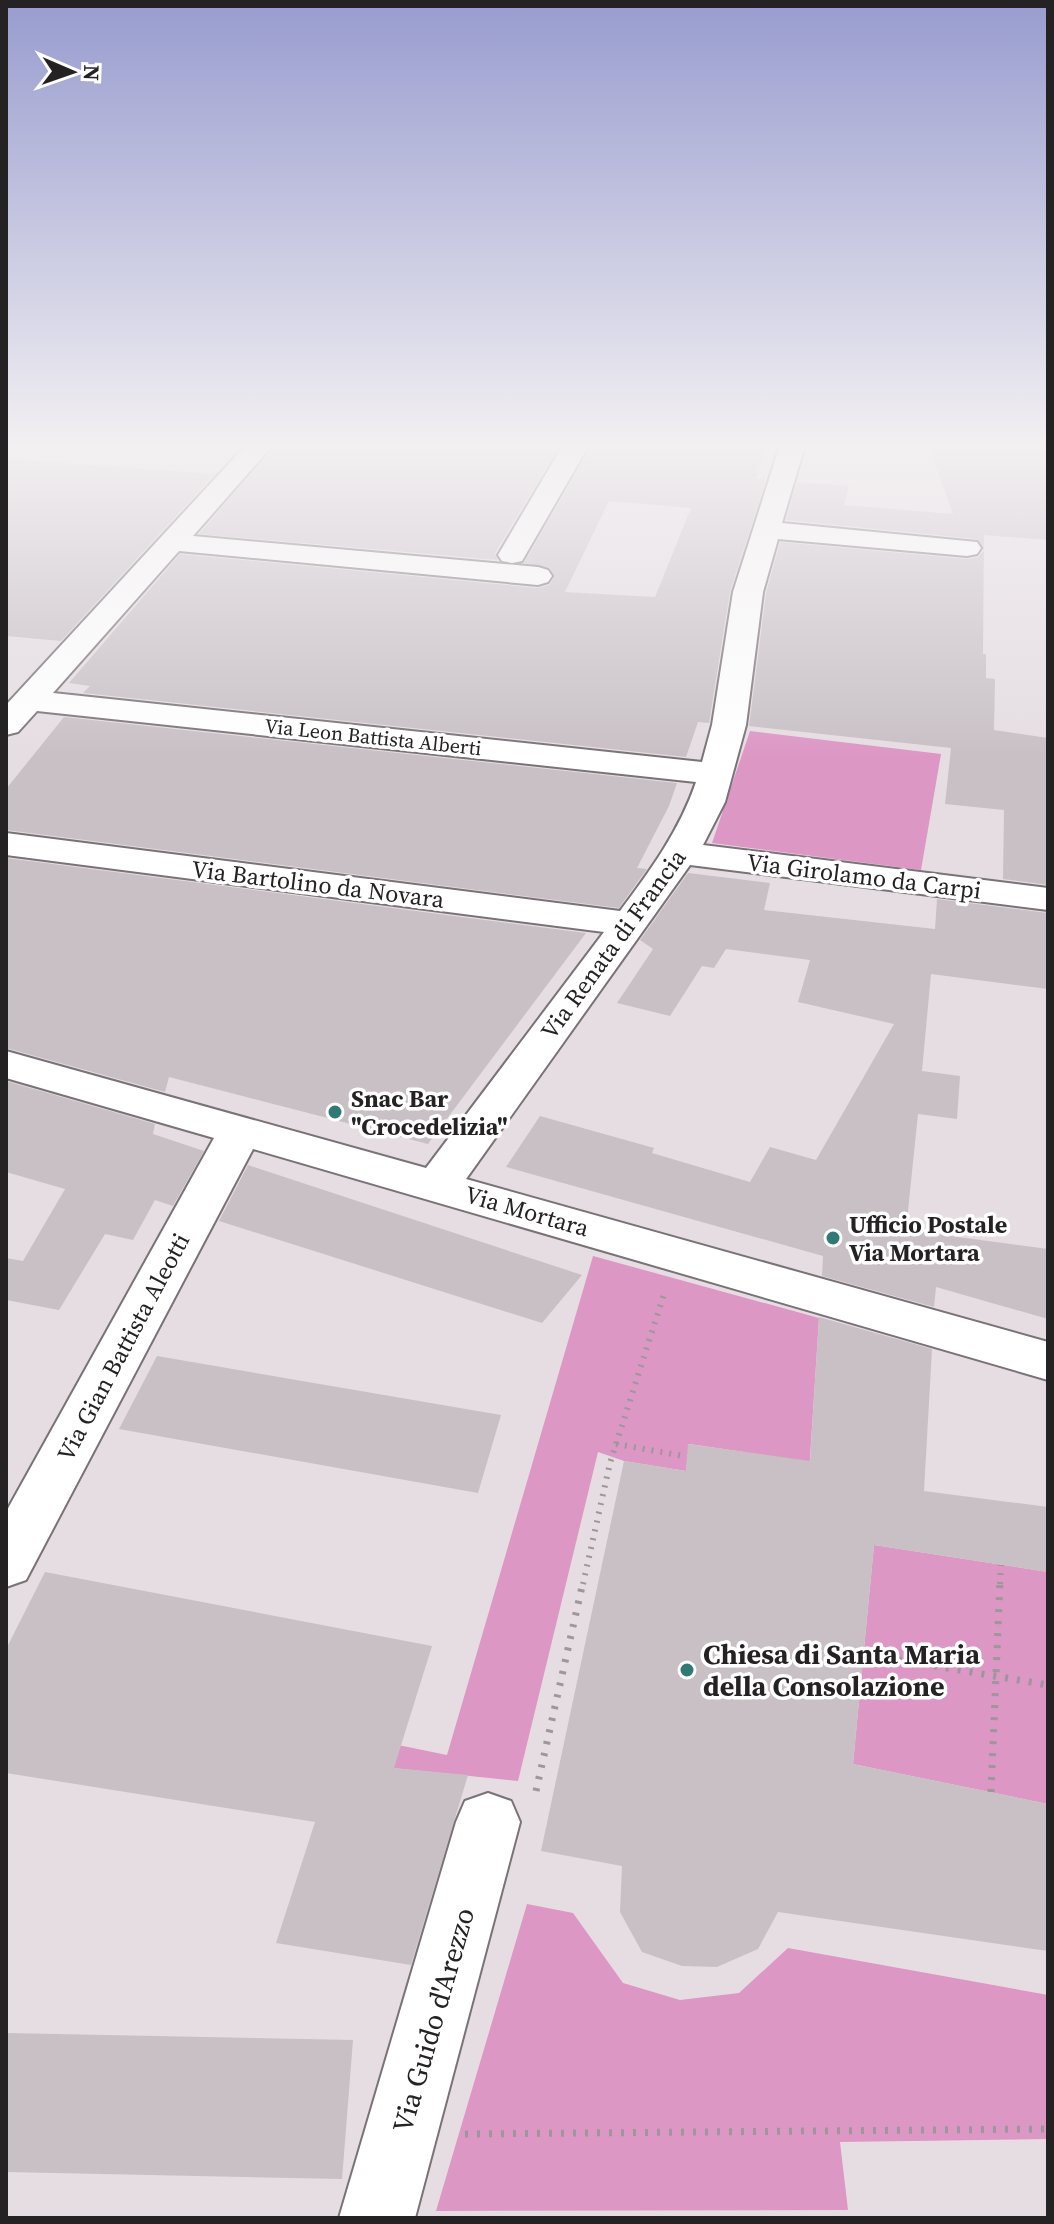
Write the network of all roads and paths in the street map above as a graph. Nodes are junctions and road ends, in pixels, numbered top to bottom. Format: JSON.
{"nodes":[{"id":1,"x":166,"y":549,"type":"edge"},
{"id":2,"x":245,"y":549,"type":"edge"},
{"id":3,"x":516,"y":549,"type":"edge"},
{"id":4,"x":760,"y":549,"type":"edge"},
{"id":5,"x":512,"y":555,"type":"dead end"},
{"id":6,"x":538,"y":576,"type":"dead end"},
{"id":7,"x":29,"y":700,"type":"junction"},
{"id":8,"x":6,"y":725,"type":"edge"},
{"id":9,"x":716,"y":774,"type":"junction"},
{"id":10,"x":6,"y":844,"type":"edge"},
{"id":11,"x":680,"y":853,"type":"junction"},
{"id":12,"x":1048,"y":899,"type":"edge"},
{"id":13,"x":629,"y":924,"type":"junction"},
{"id":14,"x":6,"y":1064,"type":"edge"},
{"id":15,"x":240,"y":1131,"type":"junction"},
{"id":16,"x":438,"y":1185,"type":"junction"},
{"id":17,"x":673,"y":1254,"type":"junction"},
{"id":18,"x":1048,"y":1361,"type":"edge"},
{"id":19,"x":616,"y":1444,"type":"junction"},
{"id":20,"x":684,"y":1456,"type":"dead end"},
{"id":21,"x":6,"y":1564,"type":"edge"},
{"id":22,"x":1001,"y":1565,"type":"dead end"},
{"id":23,"x":863,"y":1654,"type":"dead end"},
{"id":24,"x":994,"y":1676,"type":"junction"},
{"id":25,"x":1048,"y":1685,"type":"edge"},
{"id":26,"x":991,"y":1792,"type":"dead end"},
{"id":27,"x":488,"y":1822,"type":"joint"},
{"id":28,"x":1048,"y":2129,"type":"edge"},
{"id":29,"x":401,"y":2134,"type":"junction"},
{"id":30,"x":377,"y":2218,"type":"edge"}],
"edges":[{"from":1,"to":7,"type":"street"},
{"from":2,"to":6,"type":"street"},
{"from":3,"to":5,"type":"street"},
{"from":4,"to":9,"type":"street","name":"Via Renata di Francia"},
{"from":7,"to":8,"type":"street"},
{"from":7,"to":9,"type":"street","name":"Via Leon Battista Alberti"},
{"from":9,"to":11,"type":"street","name":"Via Renata di Francia"},
{"from":10,"to":13,"type":"street","name":"Via Bartolino da Novara"},
{"from":11,"to":12,"type":"street","name":"Via Girolamo da Carpi"},
{"from":11,"to":13,"type":"street","name":"Via Renata di Francia"},
{"from":13,"to":16,"type":"street","name":"Via Renata di Francia"},
{"from":14,"to":15,"type":"street","name":"Via Mortara"},
{"from":15,"to":16,"type":"street","name":"Via Mortara"},
{"from":15,"to":21,"type":"street","name":"Via Gian Battista Aleotti"},
{"from":16,"to":17,"type":"street","name":"Via Mortara"},
{"from":17,"to":18,"type":"street","name":"Via Mortara"},
{"from":17,"to":19,"type":"path"},
{"from":19,"to":20,"type":"path"},
{"from":19,"to":27,"type":"path"},
{"from":22,"to":24,"type":"path"},
{"from":23,"to":24,"type":"path"},
{"from":24,"to":25,"type":"path"},
{"from":24,"to":26,"type":"path"},
{"from":27,"to":29,"type":"street","name":"Via Guido d'Arezzo"},
{"from":28,"to":29,"type":"path"},
{"from":29,"to":30,"type":"street","name":"Via Guido d'Arezzo"}]}
